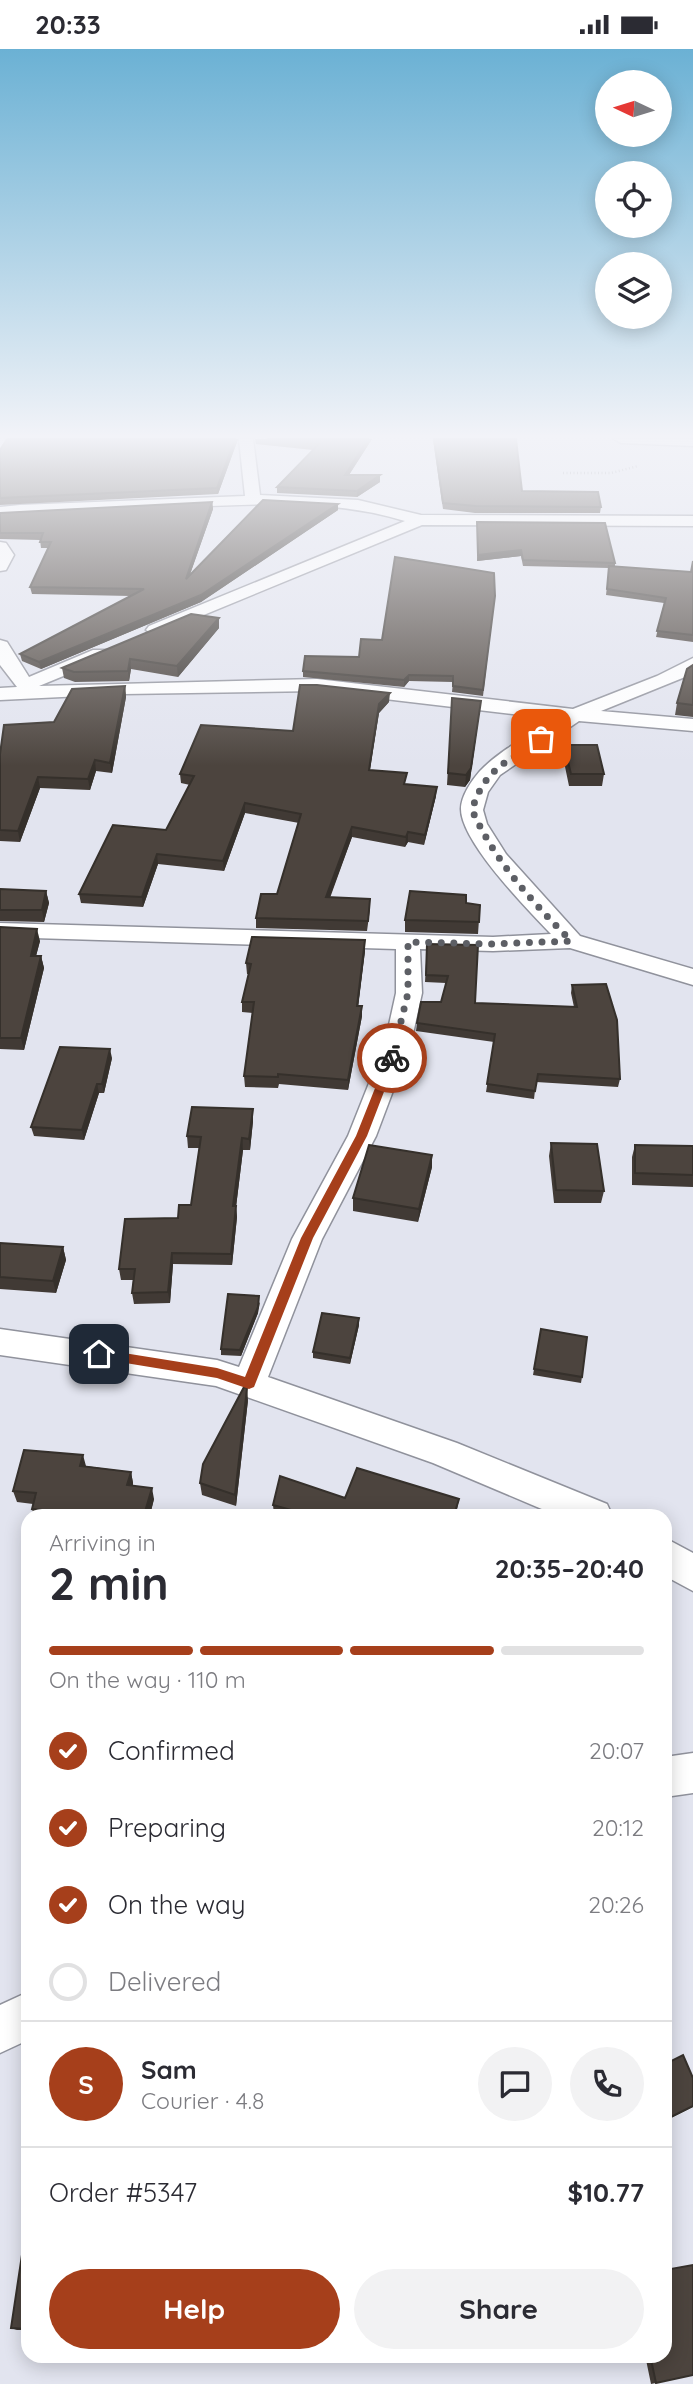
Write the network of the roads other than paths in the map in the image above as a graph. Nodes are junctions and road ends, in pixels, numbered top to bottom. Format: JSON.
{"nodes":[{"id":1,"x":1,"y":548,"type":"edge"},
{"id":2,"x":349,"y":548,"type":"edge"},
{"id":3,"x":0,"y":566,"type":"edge"},
{"id":4,"x":136,"y":638,"type":"edge"},
{"id":5,"x":0,"y":646,"type":"edge"},
{"id":6,"x":111,"y":649,"type":"edge"},
{"id":7,"x":693,"y":664,"type":"edge"},
{"id":8,"x":25,"y":685,"type":"junction"},
{"id":9,"x":0,"y":694,"type":"edge"},
{"id":10,"x":576,"y":715,"type":"junction"},
{"id":11,"x":693,"y":725,"type":"edge"},
{"id":12,"x":0,"y":930,"type":"edge"},
{"id":13,"x":571,"y":941,"type":"junction"},
{"id":14,"x":408,"y":942,"type":"junction"},
{"id":15,"x":693,"y":977,"type":"edge"},
{"id":16,"x":0,"y":1342,"type":"edge"},
{"id":17,"x":249,"y":1383,"type":"junction"},
{"id":18,"x":579,"y":1509,"type":"edge"},
{"id":19,"x":672,"y":1560,"type":"edge"},
{"id":20,"x":693,"y":1574,"type":"edge"},
{"id":21,"x":693,"y":1773,"type":"edge"},
{"id":22,"x":672,"y":1776,"type":"edge"},
{"id":23,"x":21,"y":2019,"type":"edge"},
{"id":24,"x":0,"y":2030,"type":"edge"}],
"edges":[{"from":1,"to":3,"type":"street"},
{"from":2,"to":4,"type":"street"},
{"from":5,"to":8,"type":"street"},
{"from":6,"to":8,"type":"street"},
{"from":7,"to":10,"type":"street"},
{"from":8,"to":9,"type":"street"},
{"from":9,"to":10,"type":"street"},
{"from":10,"to":11,"type":"street"},
{"from":10,"to":13,"type":"street"},
{"from":12,"to":14,"type":"street"},
{"from":13,"to":14,"type":"street"},
{"from":13,"to":15,"type":"street"},
{"from":14,"to":17,"type":"street"},
{"from":16,"to":17,"type":"street"},
{"from":17,"to":18,"type":"street"},
{"from":19,"to":20,"type":"street"},
{"from":21,"to":22,"type":"street"},
{"from":23,"to":24,"type":"street"}]}
